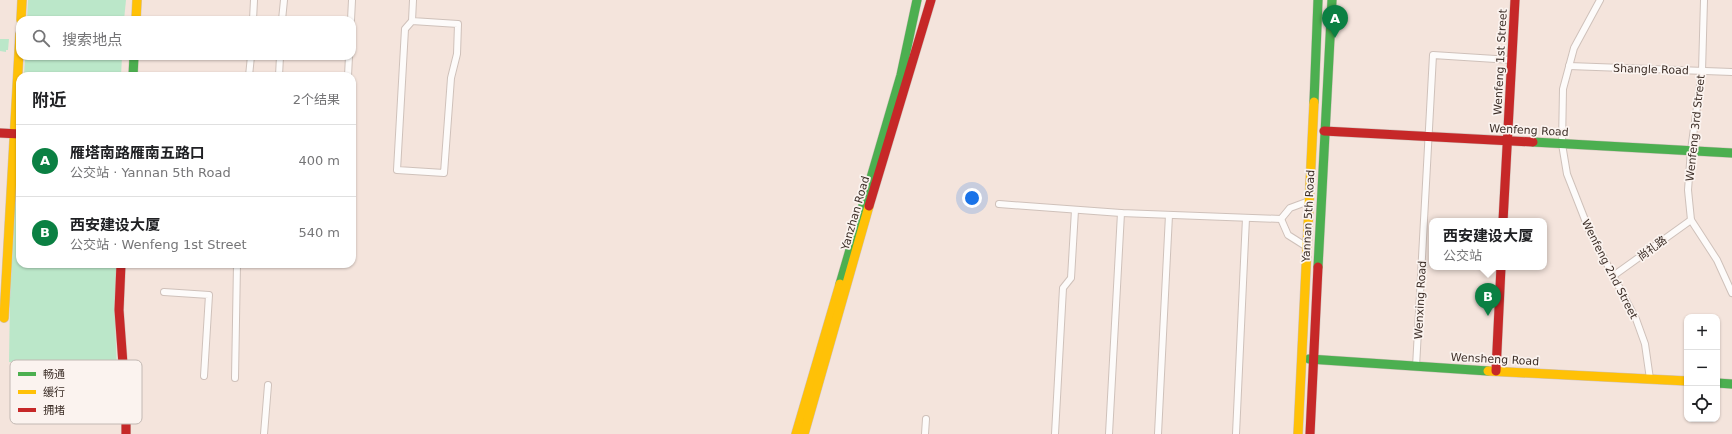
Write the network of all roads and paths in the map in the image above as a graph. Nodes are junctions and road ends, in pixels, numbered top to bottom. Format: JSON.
{"nodes":[{"id":1,"x":22,"y":0,"type":"edge"},
{"id":2,"x":131,"y":0,"type":"edge"},
{"id":3,"x":137,"y":0,"type":"edge"},
{"id":4,"x":254,"y":0,"type":"edge"},
{"id":5,"x":284,"y":0,"type":"edge"},
{"id":6,"x":352,"y":0,"type":"edge"},
{"id":7,"x":413,"y":0,"type":"edge"},
{"id":8,"x":917,"y":0,"type":"edge"},
{"id":9,"x":931,"y":0,"type":"edge"},
{"id":10,"x":1318,"y":0,"type":"edge"},
{"id":11,"x":1332,"y":0,"type":"edge"},
{"id":12,"x":1515,"y":0,"type":"edge"},
{"id":13,"x":1600,"y":0,"type":"edge"},
{"id":14,"x":1704,"y":0,"type":"edge"},
{"id":15,"x":21,"y":16,"type":"edge"},
{"id":16,"x":130,"y":16,"type":"edge"},
{"id":17,"x":136,"y":16,"type":"edge"},
{"id":18,"x":253,"y":16,"type":"edge"},
{"id":19,"x":282,"y":16,"type":"edge"},
{"id":20,"x":351,"y":16,"type":"edge"},
{"id":21,"x":412,"y":21,"type":"junction"},
{"id":22,"x":19,"y":60,"type":"edge"},
{"id":23,"x":128,"y":60,"type":"edge"},
{"id":24,"x":134,"y":60,"type":"edge"},
{"id":25,"x":250,"y":60,"type":"edge"},
{"id":26,"x":280,"y":60,"type":"edge"},
{"id":27,"x":349,"y":60,"type":"edge"},
{"id":28,"x":1512,"y":60,"type":"junction"},
{"id":29,"x":1569,"y":66,"type":"junction"},
{"id":30,"x":1702,"y":71,"type":"junction"},
{"id":31,"x":19,"y":72,"type":"edge"},
{"id":32,"x":127,"y":72,"type":"edge"},
{"id":33,"x":132,"y":72,"type":"edge"},
{"id":34,"x":249,"y":72,"type":"edge"},
{"id":35,"x":279,"y":72,"type":"edge"},
{"id":36,"x":348,"y":72,"type":"edge"},
{"id":37,"x":1732,"y":72,"type":"edge"},
{"id":38,"x":1324,"y":131,"type":"junction"},
{"id":39,"x":0,"y":133,"type":"edge"},
{"id":40,"x":16,"y":134,"type":"edge"},
{"id":41,"x":1428,"y":136,"type":"junction"},
{"id":42,"x":1508,"y":141,"type":"junction"},
{"id":43,"x":1562,"y":144,"type":"junction"},
{"id":44,"x":16,"y":148,"type":"edge"},
{"id":45,"x":1691,"y":150,"type":"junction"},
{"id":46,"x":1732,"y":153,"type":"edge"},
{"id":47,"x":1309,"y":201,"type":"junction"},
{"id":48,"x":999,"y":204,"type":"dead end"},
{"id":49,"x":1075,"y":210,"type":"junction"},
{"id":50,"x":1121,"y":214,"type":"junction"},
{"id":51,"x":1169,"y":215,"type":"junction"},
{"id":52,"x":1246,"y":218,"type":"junction"},
{"id":53,"x":1503,"y":218,"type":"edge"},
{"id":54,"x":1281,"y":219,"type":"junction"},
{"id":55,"x":1691,"y":220,"type":"junction"},
{"id":56,"x":1307,"y":247,"type":"junction"},
{"id":57,"x":121,"y":268,"type":"edge"},
{"id":58,"x":237,"y":268,"type":"edge"},
{"id":59,"x":1500,"y":270,"type":"edge"},
{"id":60,"x":1613,"y":276,"type":"junction"},
{"id":61,"x":164,"y":292,"type":"dead end"},
{"id":62,"x":1732,"y":293,"type":"edge"},
{"id":63,"x":4,"y":318,"type":"dead end"},
{"id":64,"x":1302,"y":359,"type":"junction"},
{"id":65,"x":123,"y":360,"type":"edge"},
{"id":66,"x":1314,"y":360,"type":"junction"},
{"id":67,"x":1416,"y":367,"type":"junction"},
{"id":68,"x":1496,"y":371,"type":"junction"},
{"id":69,"x":204,"y":376,"type":"dead end"},
{"id":70,"x":235,"y":378,"type":"dead end"},
{"id":71,"x":1650,"y":380,"type":"junction"},
{"id":72,"x":1684,"y":381,"type":"edge"},
{"id":73,"x":1720,"y":383,"type":"edge"},
{"id":74,"x":1732,"y":384,"type":"edge"},
{"id":75,"x":268,"y":385,"type":"dead end"},
{"id":76,"x":926,"y":419,"type":"dead end"},
{"id":77,"x":264,"y":434,"type":"edge"},
{"id":78,"x":796,"y":434,"type":"edge"},
{"id":79,"x":804,"y":434,"type":"edge"},
{"id":80,"x":925,"y":434,"type":"edge"},
{"id":81,"x":1055,"y":434,"type":"edge"},
{"id":82,"x":1108,"y":434,"type":"edge"},
{"id":83,"x":1158,"y":434,"type":"edge"},
{"id":84,"x":1236,"y":434,"type":"edge"},
{"id":85,"x":1298,"y":434,"type":"edge"},
{"id":86,"x":1310,"y":434,"type":"edge"}],
"edges":[{"from":1,"to":15,"type":"main road"},
{"from":2,"to":16,"type":"main road"},
{"from":3,"to":17,"type":"main road"},
{"from":4,"to":18,"type":"street"},
{"from":5,"to":19,"type":"street"},
{"from":6,"to":20,"type":"street"},
{"from":7,"to":21,"type":"street"},
{"from":8,"to":78,"type":"main road","name":"Yanzhan Road"},
{"from":9,"to":79,"type":"main road","name":"Yanzhan Road"},
{"from":10,"to":47,"type":"main road","name":"Yannan 5th Road"},
{"from":11,"to":38,"type":"main road","name":"Yannan 5th Road"},
{"from":12,"to":28,"type":"main road","name":"Wenfeng 1st Street"},
{"from":13,"to":29,"type":"street","name":"Wenfeng 2nd Street"},
{"from":14,"to":30,"type":"street","name":"Wenfeng 3rd Street"},
{"from":21,"to":21,"type":"street"},
{"from":22,"to":31,"type":"main road"},
{"from":23,"to":32,"type":"main road"},
{"from":24,"to":33,"type":"main road"},
{"from":25,"to":34,"type":"street"},
{"from":26,"to":35,"type":"street"},
{"from":27,"to":36,"type":"street"},
{"from":28,"to":41,"type":"street","name":"Wenxing Road"},
{"from":28,"to":42,"type":"main road","name":"Wenfeng 1st Street"},
{"from":29,"to":30,"type":"street","name":"Shangle Road"},
{"from":29,"to":43,"type":"street","name":"Wenfeng 2nd Street"},
{"from":30,"to":37,"type":"street","name":"Shangle Road"},
{"from":30,"to":45,"type":"street","name":"Wenfeng 3rd Street"},
{"from":38,"to":41,"type":"main road","name":"Wenfeng Road"},
{"from":38,"to":66,"type":"main road","name":"Yannan 5th Road"},
{"from":39,"to":40,"type":"main road"},
{"from":41,"to":42,"type":"main road","name":"Wenfeng Road"},
{"from":41,"to":67,"type":"street","name":"Wenxing Road"},
{"from":42,"to":43,"type":"main road","name":"Wenfeng Road"},
{"from":42,"to":53,"type":"main road","name":"Wenfeng 1st Street"},
{"from":43,"to":45,"type":"main road","name":"Wenfeng Road"},
{"from":43,"to":60,"type":"street","name":"Wenfeng 2nd Street"},
{"from":44,"to":63,"type":"main road"},
{"from":45,"to":46,"type":"main road","name":"Wenfeng Road"},
{"from":45,"to":55,"type":"street","name":"Wenfeng 3rd Street"},
{"from":47,"to":54,"type":"street"},
{"from":47,"to":56,"type":"main road","name":"Yannan 5th Road"},
{"from":48,"to":49,"type":"street"},
{"from":49,"to":50,"type":"street"},
{"from":49,"to":81,"type":"street"},
{"from":50,"to":51,"type":"street"},
{"from":50,"to":82,"type":"street"},
{"from":51,"to":52,"type":"street"},
{"from":51,"to":83,"type":"street"},
{"from":52,"to":54,"type":"street"},
{"from":52,"to":84,"type":"street"},
{"from":54,"to":56,"type":"street"},
{"from":55,"to":60,"type":"street","name":"尚礼路"},
{"from":55,"to":62,"type":"street","name":"Wenfeng 3rd Street"},
{"from":56,"to":64,"type":"main road","name":"Yannan 5th Road"},
{"from":57,"to":65,"type":"main road"},
{"from":58,"to":70,"type":"street"},
{"from":59,"to":68,"type":"main road"},
{"from":60,"to":71,"type":"street","name":"Wenfeng 2nd Street"},
{"from":61,"to":69,"type":"street"},
{"from":64,"to":66,"type":"main road","name":"Wensheng Road"},
{"from":64,"to":85,"type":"main road","name":"Yannan 5th Road"},
{"from":66,"to":67,"type":"main road","name":"Wensheng Road"},
{"from":66,"to":86,"type":"main road","name":"Yannan 5th Road"},
{"from":67,"to":68,"type":"main road","name":"Wensheng Road"},
{"from":68,"to":71,"type":"main road","name":"Wensheng Road"},
{"from":71,"to":72,"type":"main road","name":"Wensheng Road"},
{"from":73,"to":74,"type":"main road"},
{"from":75,"to":77,"type":"street"},
{"from":76,"to":80,"type":"street"}]}
